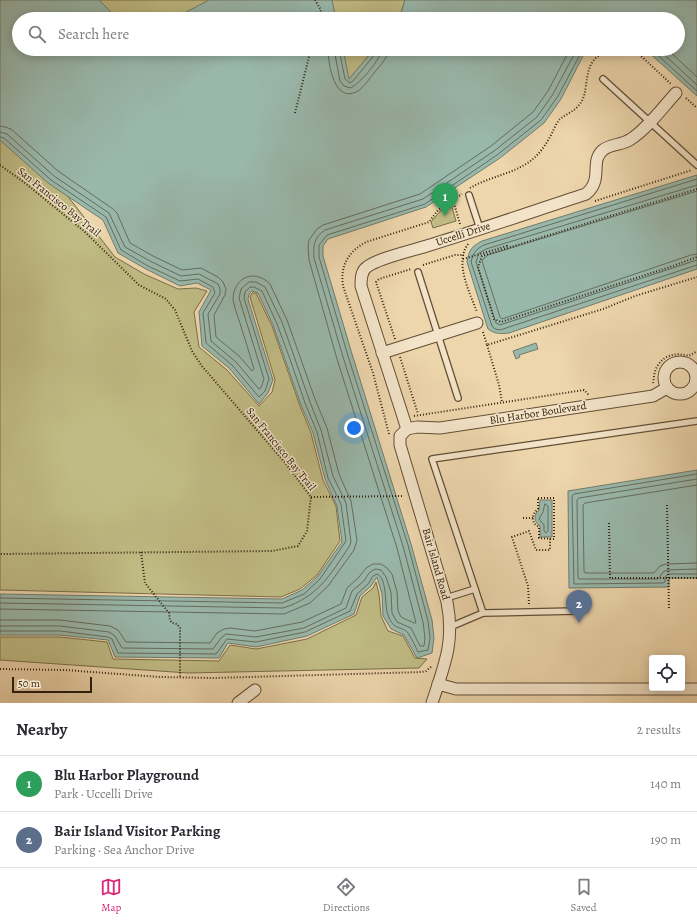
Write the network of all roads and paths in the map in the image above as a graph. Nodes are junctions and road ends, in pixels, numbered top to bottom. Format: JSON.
{"nodes":[{"id":1,"x":315,"y":0,"type":"edge"},
{"id":2,"x":320,"y":12,"type":"edge"},
{"id":3,"x":309,"y":56,"type":"edge"},
{"id":4,"x":641,"y":56,"type":"edge"},
{"id":5,"x":603,"y":79,"type":"dead end"},
{"id":6,"x":677,"y":92,"type":"junction"},
{"id":7,"x":697,"y":108,"type":"edge"},
{"id":8,"x":295,"y":113,"type":"dead end"},
{"id":9,"x":649,"y":122,"type":"junction"},
{"id":10,"x":0,"y":165,"type":"edge"},
{"id":11,"x":697,"y":165,"type":"edge"},
{"id":12,"x":697,"y":169,"type":"edge"},
{"id":13,"x":697,"y":189,"type":"edge"},
{"id":14,"x":469,"y":195,"type":"dead end"},
{"id":15,"x":453,"y":200,"type":"dead end"},
{"id":16,"x":595,"y":201,"type":"dead end"},
{"id":17,"x":462,"y":228,"type":"dead end"},
{"id":18,"x":480,"y":229,"type":"junction"},
{"id":19,"x":471,"y":241,"type":"dead end"},
{"id":20,"x":508,"y":248,"type":"junction"},
{"id":21,"x":464,"y":255,"type":"junction"},
{"id":22,"x":697,"y":257,"type":"edge"},
{"id":23,"x":463,"y":259,"type":"junction"},
{"id":24,"x":423,"y":265,"type":"dead end"},
{"id":25,"x":417,"y":270,"type":"joint"},
{"id":26,"x":697,"y":277,"type":"edge"},
{"id":27,"x":351,"y":298,"type":"dead end"},
{"id":28,"x":348,"y":299,"type":"dead end"},
{"id":29,"x":479,"y":322,"type":"junction"},
{"id":30,"x":438,"y":335,"type":"junction"},
{"id":31,"x":395,"y":342,"type":"dead end"},
{"id":32,"x":488,"y":345,"type":"junction"},
{"id":33,"x":697,"y":351,"type":"edge"},
{"id":34,"x":382,"y":353,"type":"junction"},
{"id":35,"x":399,"y":354,"type":"dead end"},
{"id":36,"x":696,"y":376,"type":"edge"},
{"id":37,"x":652,"y":385,"type":"dead end"},
{"id":38,"x":667,"y":388,"type":"junction"},
{"id":39,"x":593,"y":394,"type":"dead end"},
{"id":40,"x":458,"y":398,"type":"dead end"},
{"id":41,"x":502,"y":402,"type":"junction"},
{"id":42,"x":418,"y":414,"type":"junction"},
{"id":43,"x":409,"y":417,"type":"dead end"},
{"id":44,"x":697,"y":421,"type":"edge"},
{"id":45,"x":391,"y":423,"type":"dead end"},
{"id":46,"x":387,"y":424,"type":"dead end"},
{"id":47,"x":407,"y":429,"type":"junction"},
{"id":48,"x":408,"y":496,"type":"dead end"},
{"id":49,"x":311,"y":497,"type":"junction"},
{"id":50,"x":667,"y":505,"type":"dead end"},
{"id":51,"x":523,"y":518,"type":"dead end"},
{"id":52,"x":534,"y":518,"type":"junction"},
{"id":53,"x":609,"y":523,"type":"dead end"},
{"id":54,"x":550,"y":538,"type":"junction"},
{"id":55,"x":141,"y":552,"type":"junction"},
{"id":56,"x":0,"y":554,"type":"edge"},
{"id":57,"x":669,"y":578,"type":"junction"},
{"id":58,"x":697,"y":578,"type":"edge"},
{"id":59,"x":475,"y":589,"type":"junction"},
{"id":60,"x":446,"y":598,"type":"junction"},
{"id":61,"x":669,"y":610,"type":"dead end"},
{"id":62,"x":576,"y":611,"type":"dead end"},
{"id":63,"x":529,"y":612,"type":"junction"},
{"id":64,"x":483,"y":614,"type":"junction"},
{"id":65,"x":450,"y":627,"type":"junction"},
{"id":66,"x":434,"y":663,"type":"dead end"},
{"id":67,"x":0,"y":669,"type":"edge"},
{"id":68,"x":180,"y":676,"type":"junction"},
{"id":69,"x":438,"y":684,"type":"junction"},
{"id":70,"x":697,"y":689,"type":"edge"},
{"id":71,"x":255,"y":690,"type":"dead end"},
{"id":72,"x":238,"y":703,"type":"edge"},
{"id":73,"x":432,"y":703,"type":"edge"}],
"edges":[{"from":1,"to":2,"type":"path"},
{"from":3,"to":8,"type":"path"},
{"from":4,"to":6,"type":"path"},
{"from":5,"to":9,"type":"lane"},
{"from":6,"to":7,"type":"path"},
{"from":6,"to":9,"type":"street","name":"Uccelli Drive"},
{"from":9,"to":11,"type":"lane"},
{"from":9,"to":18,"type":"street","name":"Uccelli Drive"},
{"from":10,"to":49,"type":"path","name":"San Francisco Bay Trail"},
{"from":12,"to":16,"type":"path"},
{"from":13,"to":20,"type":"path"},
{"from":14,"to":18,"type":"lane"},
{"from":15,"to":17,"type":"path"},
{"from":18,"to":34,"type":"street","name":"Uccelli Drive"},
{"from":19,"to":21,"type":"path"},
{"from":20,"to":22,"type":"path"},
{"from":20,"to":23,"type":"path"},
{"from":21,"to":23,"type":"path"},
{"from":21,"to":24,"type":"path"},
{"from":23,"to":29,"type":"path"},
{"from":25,"to":30,"type":"lane"},
{"from":25,"to":31,"type":"path"},
{"from":26,"to":32,"type":"path"},
{"from":27,"to":28,"type":"path"},
{"from":29,"to":30,"type":"street"},
{"from":29,"to":32,"type":"path"},
{"from":30,"to":34,"type":"street"},
{"from":30,"to":40,"type":"lane"},
{"from":32,"to":41,"type":"path"},
{"from":33,"to":37,"type":"path"},
{"from":34,"to":47,"type":"street","name":"Uccelli Drive"},
{"from":35,"to":42,"type":"path"},
{"from":36,"to":38,"type":"street"},
{"from":36,"to":38,"type":"street"},
{"from":38,"to":47,"type":"street","name":"Blu Harbor Boulevard"},
{"from":39,"to":41,"type":"path"},
{"from":41,"to":42,"type":"path"},
{"from":42,"to":43,"type":"path"},
{"from":44,"to":59,"type":"lane"},
{"from":45,"to":46,"type":"path"},
{"from":47,"to":60,"type":"street","name":"Bair Island Road"},
{"from":48,"to":49,"type":"path"},
{"from":49,"to":55,"type":"path","name":"San Francisco Bay Trail"},
{"from":50,"to":57,"type":"path"},
{"from":51,"to":52,"type":"path"},
{"from":52,"to":54,"type":"path"},
{"from":52,"to":54,"type":"path"},
{"from":53,"to":57,"type":"path"},
{"from":54,"to":63,"type":"path"},
{"from":55,"to":56,"type":"path","name":"San Francisco Bay Trail"},
{"from":55,"to":68,"type":"path"},
{"from":57,"to":58,"type":"path"},
{"from":57,"to":61,"type":"path"},
{"from":59,"to":60,"type":"lane"},
{"from":59,"to":64,"type":"lane"},
{"from":60,"to":65,"type":"street","name":"Bair Island Road"},
{"from":62,"to":63,"type":"lane"},
{"from":63,"to":64,"type":"lane"},
{"from":64,"to":65,"type":"lane"},
{"from":65,"to":69,"type":"street","name":"Bair Island Road"},
{"from":66,"to":68,"type":"path"},
{"from":67,"to":68,"type":"path"},
{"from":69,"to":70,"type":"street"},
{"from":69,"to":73,"type":"street","name":"Bair Island Road"},
{"from":71,"to":72,"type":"street"}]}
